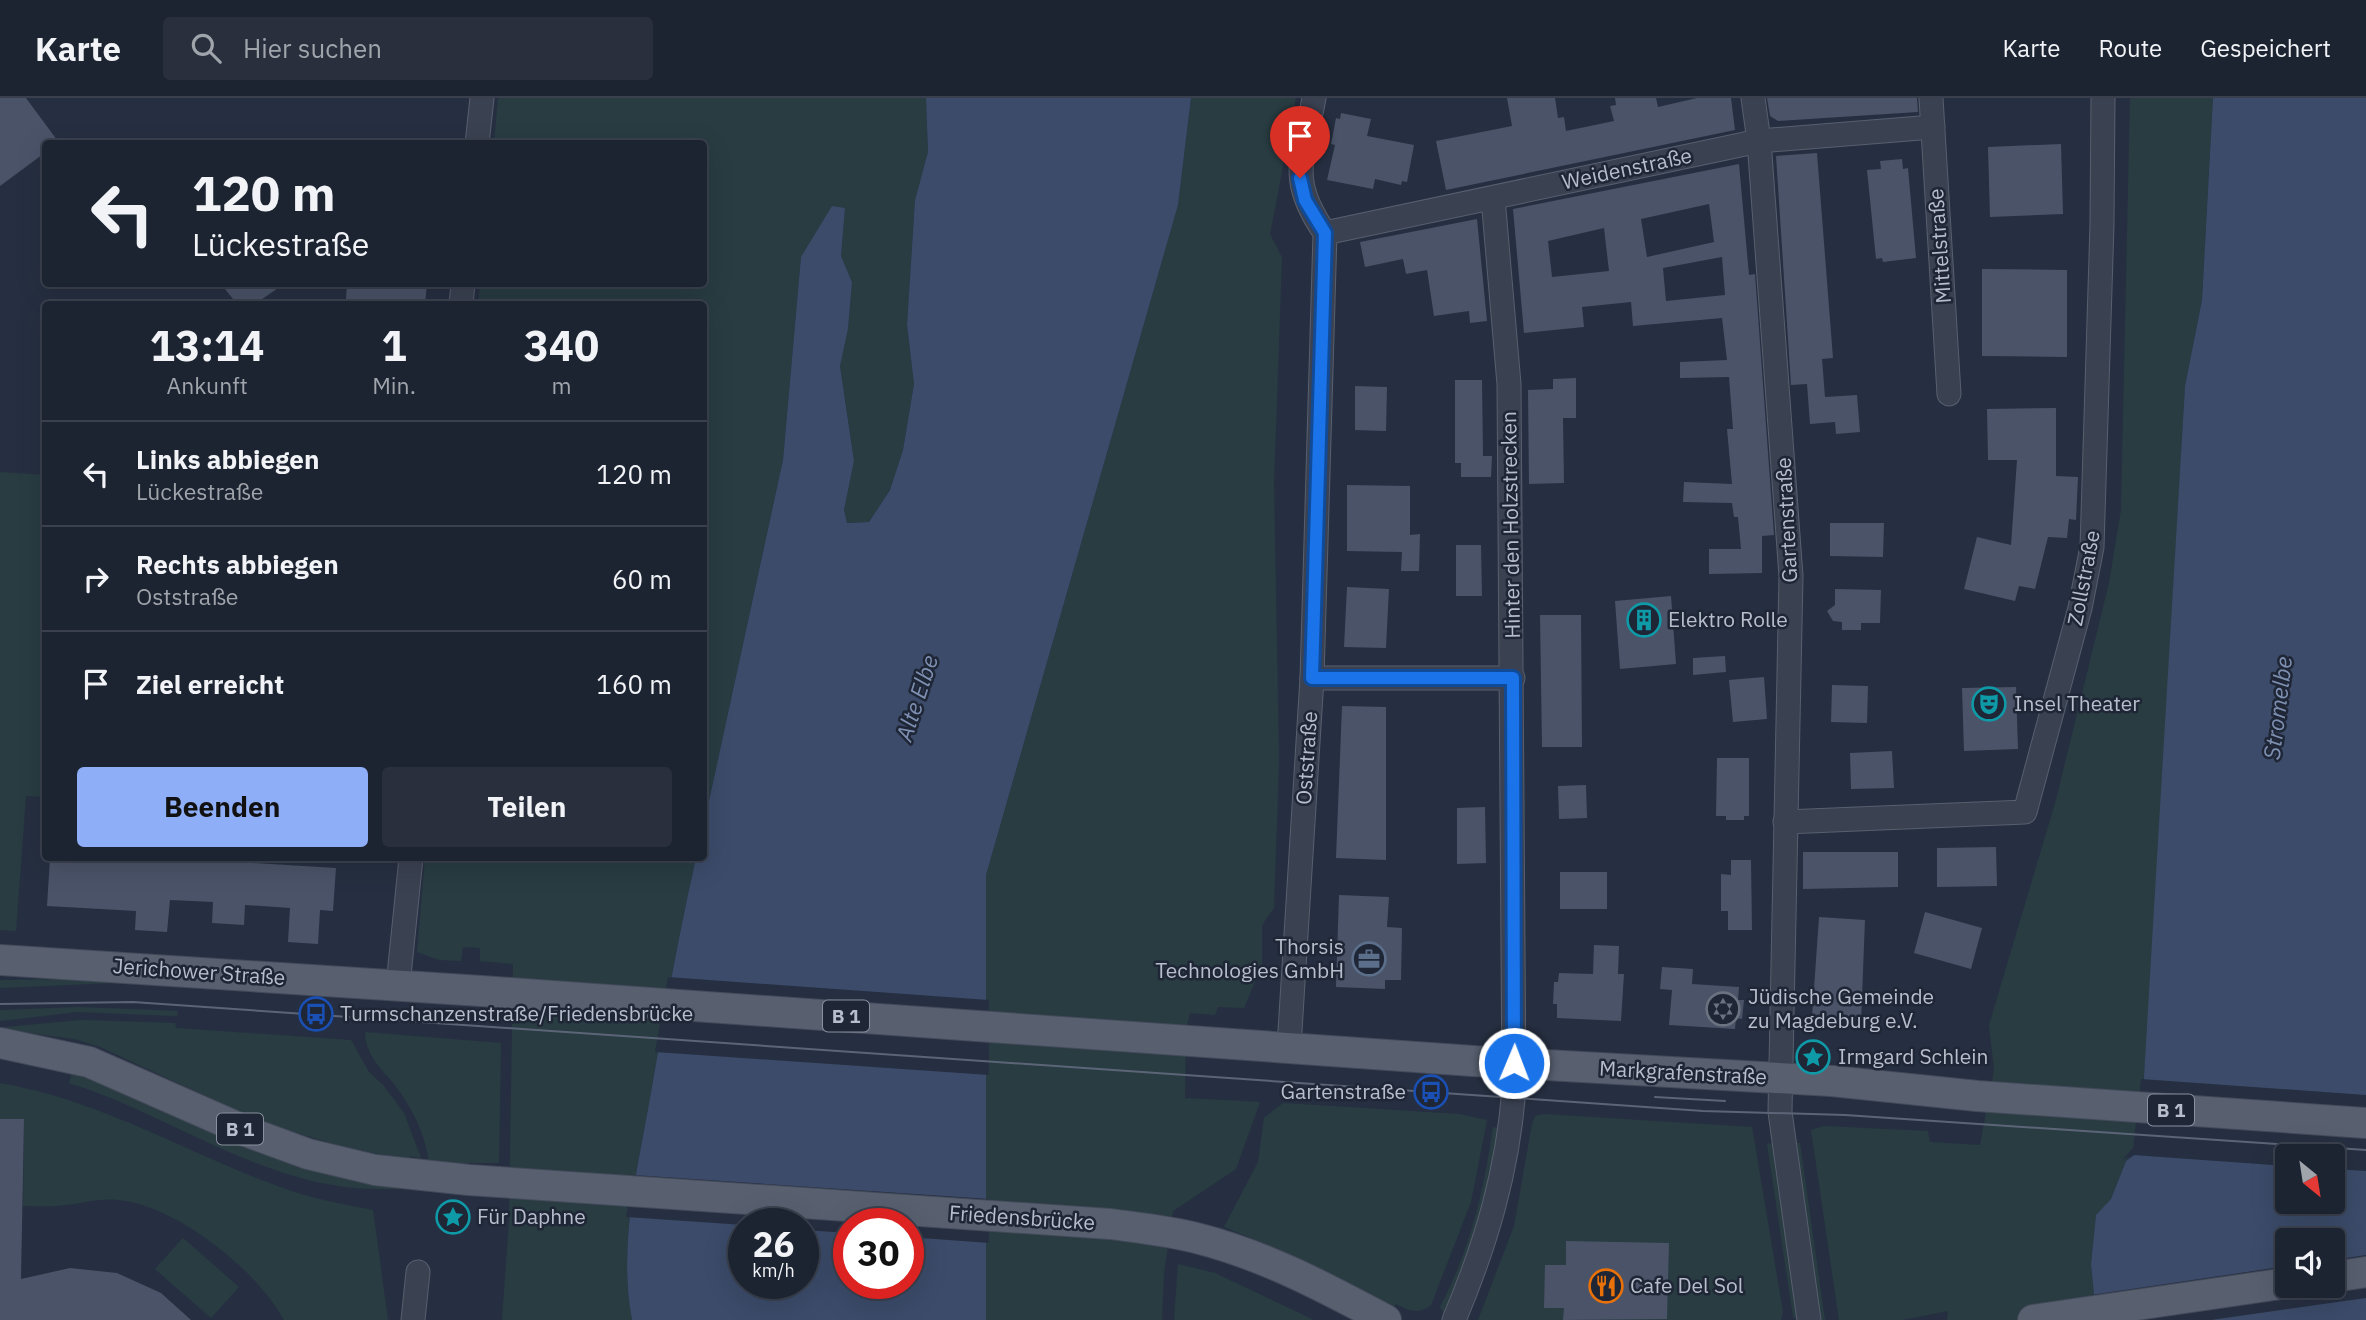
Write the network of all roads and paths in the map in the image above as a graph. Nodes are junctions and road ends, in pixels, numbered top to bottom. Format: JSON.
{"nodes":[{"id":1,"x":482,"y":98,"type":"edge"},
{"id":2,"x":1314,"y":98,"type":"edge"},
{"id":3,"x":1753,"y":98,"type":"edge"},
{"id":4,"x":1931,"y":98,"type":"edge"},
{"id":5,"x":2103,"y":98,"type":"edge"},
{"id":6,"x":1933,"y":127,"type":"junction"},
{"id":7,"x":477,"y":140,"type":"edge"},
{"id":8,"x":1759,"y":141,"type":"junction"},
{"id":9,"x":1493,"y":198,"type":"junction"},
{"id":10,"x":1325,"y":233,"type":"junction"},
{"id":11,"x":1949,"y":394,"type":"dead end"},
{"id":12,"x":1312,"y":678,"type":"junction"},
{"id":13,"x":1513,"y":678,"type":"junction"},
{"id":14,"x":1785,"y":822,"type":"junction"},
{"id":15,"x":411,"y":861,"type":"edge"},
{"id":16,"x":0,"y":960,"type":"edge"},
{"id":17,"x":398,"y":985,"type":"junction"},
{"id":18,"x":0,"y":1043,"type":"edge"},
{"id":19,"x":1289,"y":1047,"type":"junction"},
{"id":20,"x":1514,"y":1063,"type":"junction"},
{"id":21,"x":1780,"y":1078,"type":"junction"},
{"id":22,"x":2366,"y":1123,"type":"edge"},
{"id":23,"x":418,"y":1272,"type":"dead end"},
{"id":24,"x":2366,"y":1272,"type":"edge"},
{"id":25,"x":2345,"y":1275,"type":"edge"},
{"id":26,"x":2275,"y":1285,"type":"edge"},
{"id":27,"x":412,"y":1320,"type":"edge"},
{"id":28,"x":1386,"y":1320,"type":"edge"},
{"id":29,"x":1454,"y":1320,"type":"edge"},
{"id":30,"x":1809,"y":1320,"type":"edge"},
{"id":31,"x":2033,"y":1320,"type":"edge"}],
"edges":[{"from":1,"to":7,"type":"street"},
{"from":2,"to":10,"type":"street"},
{"from":3,"to":8,"type":"street","name":"Gartenstraße"},
{"from":4,"to":6,"type":"street","name":"Mittelstraße"},
{"from":5,"to":14,"type":"street","name":"Zollstraße"},
{"from":6,"to":8,"type":"street","name":"Weidenstraße"},
{"from":6,"to":11,"type":"street","name":"Mittelstraße"},
{"from":8,"to":9,"type":"street","name":"Weidenstraße"},
{"from":8,"to":14,"type":"street","name":"Gartenstraße"},
{"from":9,"to":10,"type":"street","name":"Weidenstraße"},
{"from":9,"to":13,"type":"street","name":"Hinter den Holzstrecken"},
{"from":10,"to":12,"type":"street","name":"Oststraße"},
{"from":12,"to":13,"type":"street"},
{"from":12,"to":19,"type":"street","name":"Oststraße"},
{"from":13,"to":20,"type":"street","name":"Hinter den Holzstrecken"},
{"from":14,"to":21,"type":"street","name":"Gartenstraße"},
{"from":15,"to":17,"type":"street"},
{"from":16,"to":17,"type":"main road","name":"Jerichower Straße","number":"B 1"},
{"from":17,"to":19,"type":"main road","number":"B 1"},
{"from":18,"to":28,"type":"main road","name":"Friedensbrücke","number":"B 1"},
{"from":19,"to":20,"type":"main road","number":"B 1"},
{"from":20,"to":21,"type":"main road","name":"Markgrafenstraße","number":"B 1"},
{"from":20,"to":29,"type":"street","name":"Hinter den Holzstrecken"},
{"from":21,"to":22,"type":"main road","name":"Markgrafenstraße","number":"B 1"},
{"from":21,"to":30,"type":"street","name":"Gartenstraße"},
{"from":23,"to":27,"type":"street"},
{"from":24,"to":25,"type":"main road"},
{"from":26,"to":31,"type":"main road"}]}
